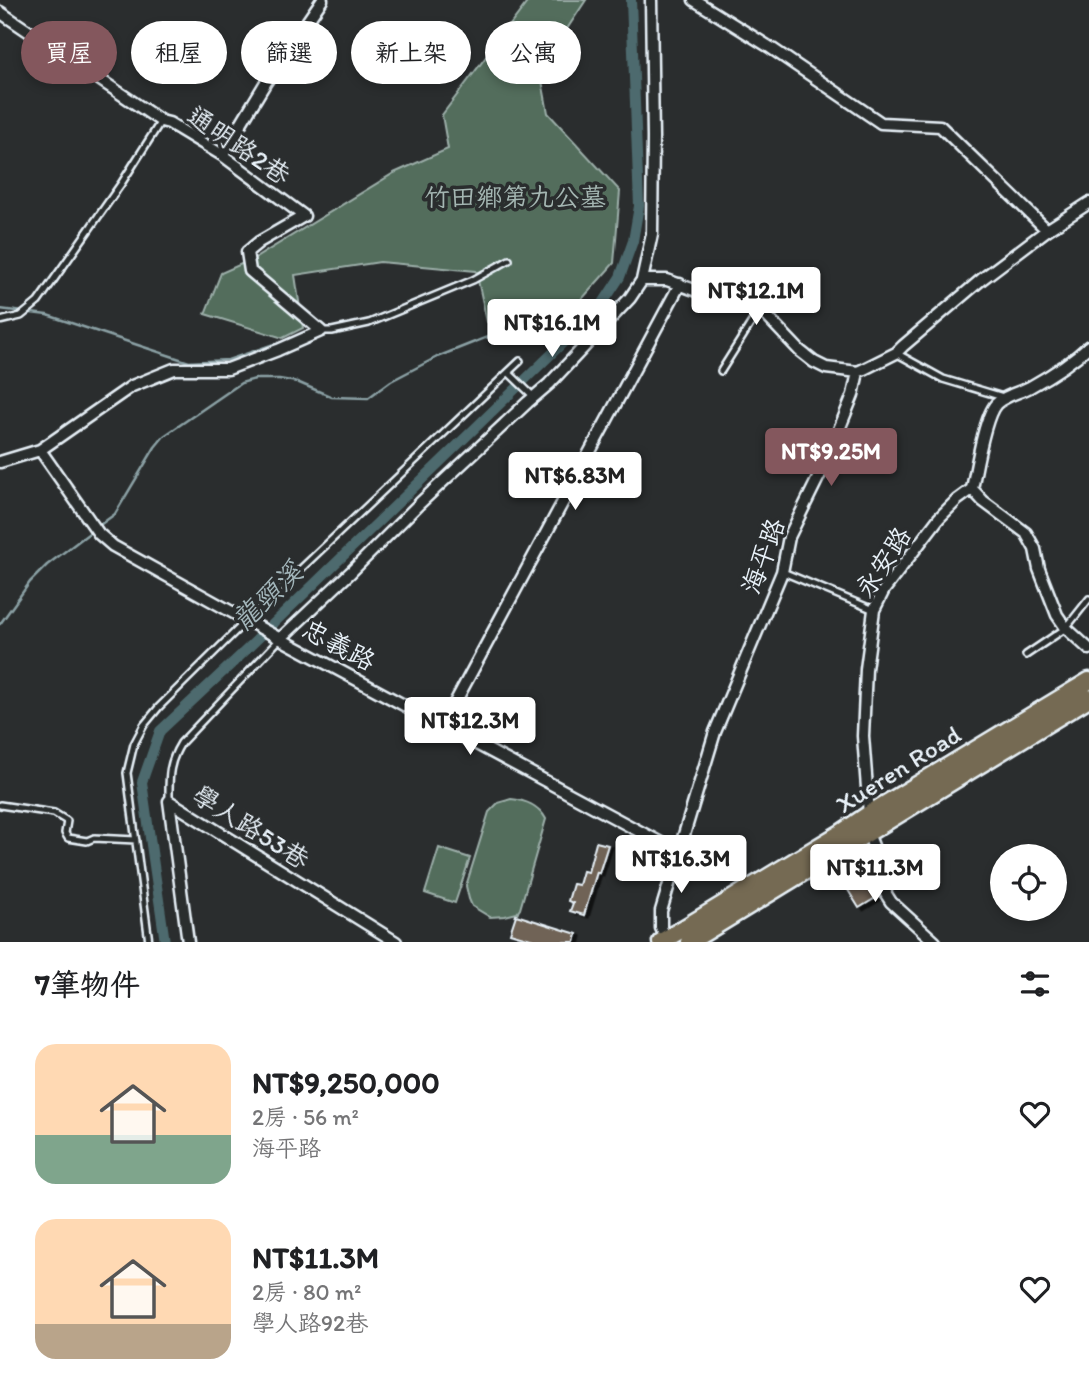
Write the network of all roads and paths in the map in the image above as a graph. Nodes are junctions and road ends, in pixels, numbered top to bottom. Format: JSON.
{"nodes":[{"id":1,"x":322,"y":0,"type":"edge"},
{"id":2,"x":651,"y":0,"type":"edge"},
{"id":3,"x":694,"y":0,"type":"edge"},
{"id":4,"x":0,"y":12,"type":"edge"},
{"id":5,"x":161,"y":121,"type":"junction"},
{"id":6,"x":222,"y":155,"type":"junction"},
{"id":7,"x":1089,"y":203,"type":"edge"},
{"id":8,"x":1047,"y":229,"type":"junction"},
{"id":9,"x":509,"y":260,"type":"dead end"},
{"id":10,"x":642,"y":281,"type":"junction"},
{"id":11,"x":680,"y":284,"type":"junction"},
{"id":12,"x":760,"y":309,"type":"junction"},
{"id":13,"x":0,"y":321,"type":"edge"},
{"id":14,"x":321,"y":331,"type":"junction"},
{"id":15,"x":1089,"y":346,"type":"edge"},
{"id":16,"x":896,"y":354,"type":"junction"},
{"id":17,"x":520,"y":360,"type":"dead end"},
{"id":18,"x":721,"y":371,"type":"dead end"},
{"id":19,"x":858,"y":372,"type":"junction"},
{"id":20,"x":509,"y":373,"type":"junction"},
{"id":21,"x":534,"y":397,"type":"junction"},
{"id":22,"x":1005,"y":397,"type":"junction"},
{"id":23,"x":40,"y":450,"type":"junction"},
{"id":24,"x":0,"y":462,"type":"edge"},
{"id":25,"x":972,"y":489,"type":"junction"},
{"id":26,"x":782,"y":572,"type":"junction"},
{"id":27,"x":1089,"y":599,"type":"edge"},
{"id":28,"x":874,"y":610,"type":"junction"},
{"id":29,"x":249,"y":621,"type":"junction"},
{"id":30,"x":1066,"y":628,"type":"junction"},
{"id":31,"x":278,"y":637,"type":"junction"},
{"id":32,"x":1089,"y":649,"type":"edge"},
{"id":33,"x":1026,"y":655,"type":"dead end"},
{"id":34,"x":1089,"y":681,"type":"edge"},
{"id":35,"x":1089,"y":698,"type":"edge"},
{"id":36,"x":443,"y":725,"type":"junction"},
{"id":37,"x":169,"y":801,"type":"junction"},
{"id":38,"x":0,"y":805,"type":"edge"},
{"id":39,"x":869,"y":814,"type":"junction"},
{"id":40,"x":867,"y":833,"type":"junction"},
{"id":41,"x":136,"y":839,"type":"junction"},
{"id":42,"x":678,"y":852,"type":"junction"},
{"id":43,"x":665,"y":941,"type":"edge"},
{"id":44,"x":149,"y":942,"type":"edge"},
{"id":45,"x":188,"y":942,"type":"edge"},
{"id":46,"x":396,"y":942,"type":"edge"},
{"id":47,"x":688,"y":942,"type":"edge"},
{"id":48,"x":935,"y":942,"type":"edge"}],
"edges":[{"from":1,"to":6,"type":"street"},
{"from":2,"to":10,"type":"street"},
{"from":3,"to":8,"type":"street"},
{"from":4,"to":5,"type":"street","name":"通明路2巷"},
{"from":5,"to":6,"type":"street","name":"通明路2巷"},
{"from":5,"to":13,"type":"lane"},
{"from":6,"to":14,"type":"street","name":"通明路2巷"},
{"from":7,"to":8,"type":"street"},
{"from":8,"to":16,"type":"street"},
{"from":9,"to":14,"type":"lane"},
{"from":10,"to":11,"type":"street"},
{"from":10,"to":21,"type":"street"},
{"from":11,"to":12,"type":"street"},
{"from":11,"to":36,"type":"street"},
{"from":12,"to":18,"type":"lane"},
{"from":12,"to":19,"type":"street"},
{"from":14,"to":23,"type":"street"},
{"from":15,"to":22,"type":"street"},
{"from":16,"to":19,"type":"street"},
{"from":16,"to":22,"type":"lane"},
{"from":17,"to":20,"type":"lane"},
{"from":19,"to":26,"type":"street","name":"海平路"},
{"from":20,"to":21,"type":"lane"},
{"from":20,"to":29,"type":"lane"},
{"from":21,"to":31,"type":"street"},
{"from":22,"to":25,"type":"street"},
{"from":23,"to":24,"type":"street"},
{"from":23,"to":29,"type":"street","name":"忠義路"},
{"from":25,"to":28,"type":"street","name":"永安路"},
{"from":25,"to":30,"type":"street"},
{"from":26,"to":28,"type":"lane"},
{"from":26,"to":42,"type":"street","name":"海平路"},
{"from":27,"to":30,"type":"lane"},
{"from":28,"to":39,"type":"street","name":"永安路"},
{"from":29,"to":31,"type":"street","name":"忠義路"},
{"from":29,"to":41,"type":"lane"},
{"from":30,"to":32,"type":"street"},
{"from":30,"to":33,"type":"lane"},
{"from":31,"to":36,"type":"street","name":"忠義路"},
{"from":31,"to":37,"type":"lane"},
{"from":34,"to":39,"type":"main road","name":"Xueren Road"},
{"from":35,"to":40,"type":"main road","name":"Xueren Road"},
{"from":36,"to":42,"type":"street","name":"忠義路"},
{"from":37,"to":45,"type":"street","name":"學人路53巷"},
{"from":37,"to":46,"type":"street","name":"學人路53巷"},
{"from":38,"to":41,"type":"lane"},
{"from":39,"to":40,"type":"street","name":"永安路"},
{"from":39,"to":43,"type":"main road","name":"Xueren Road"},
{"from":40,"to":47,"type":"main road","name":"Xueren Road"},
{"from":40,"to":48,"type":"street"},
{"from":41,"to":44,"type":"lane"},
{"from":42,"to":43,"type":"street","name":"海平路"}]}
